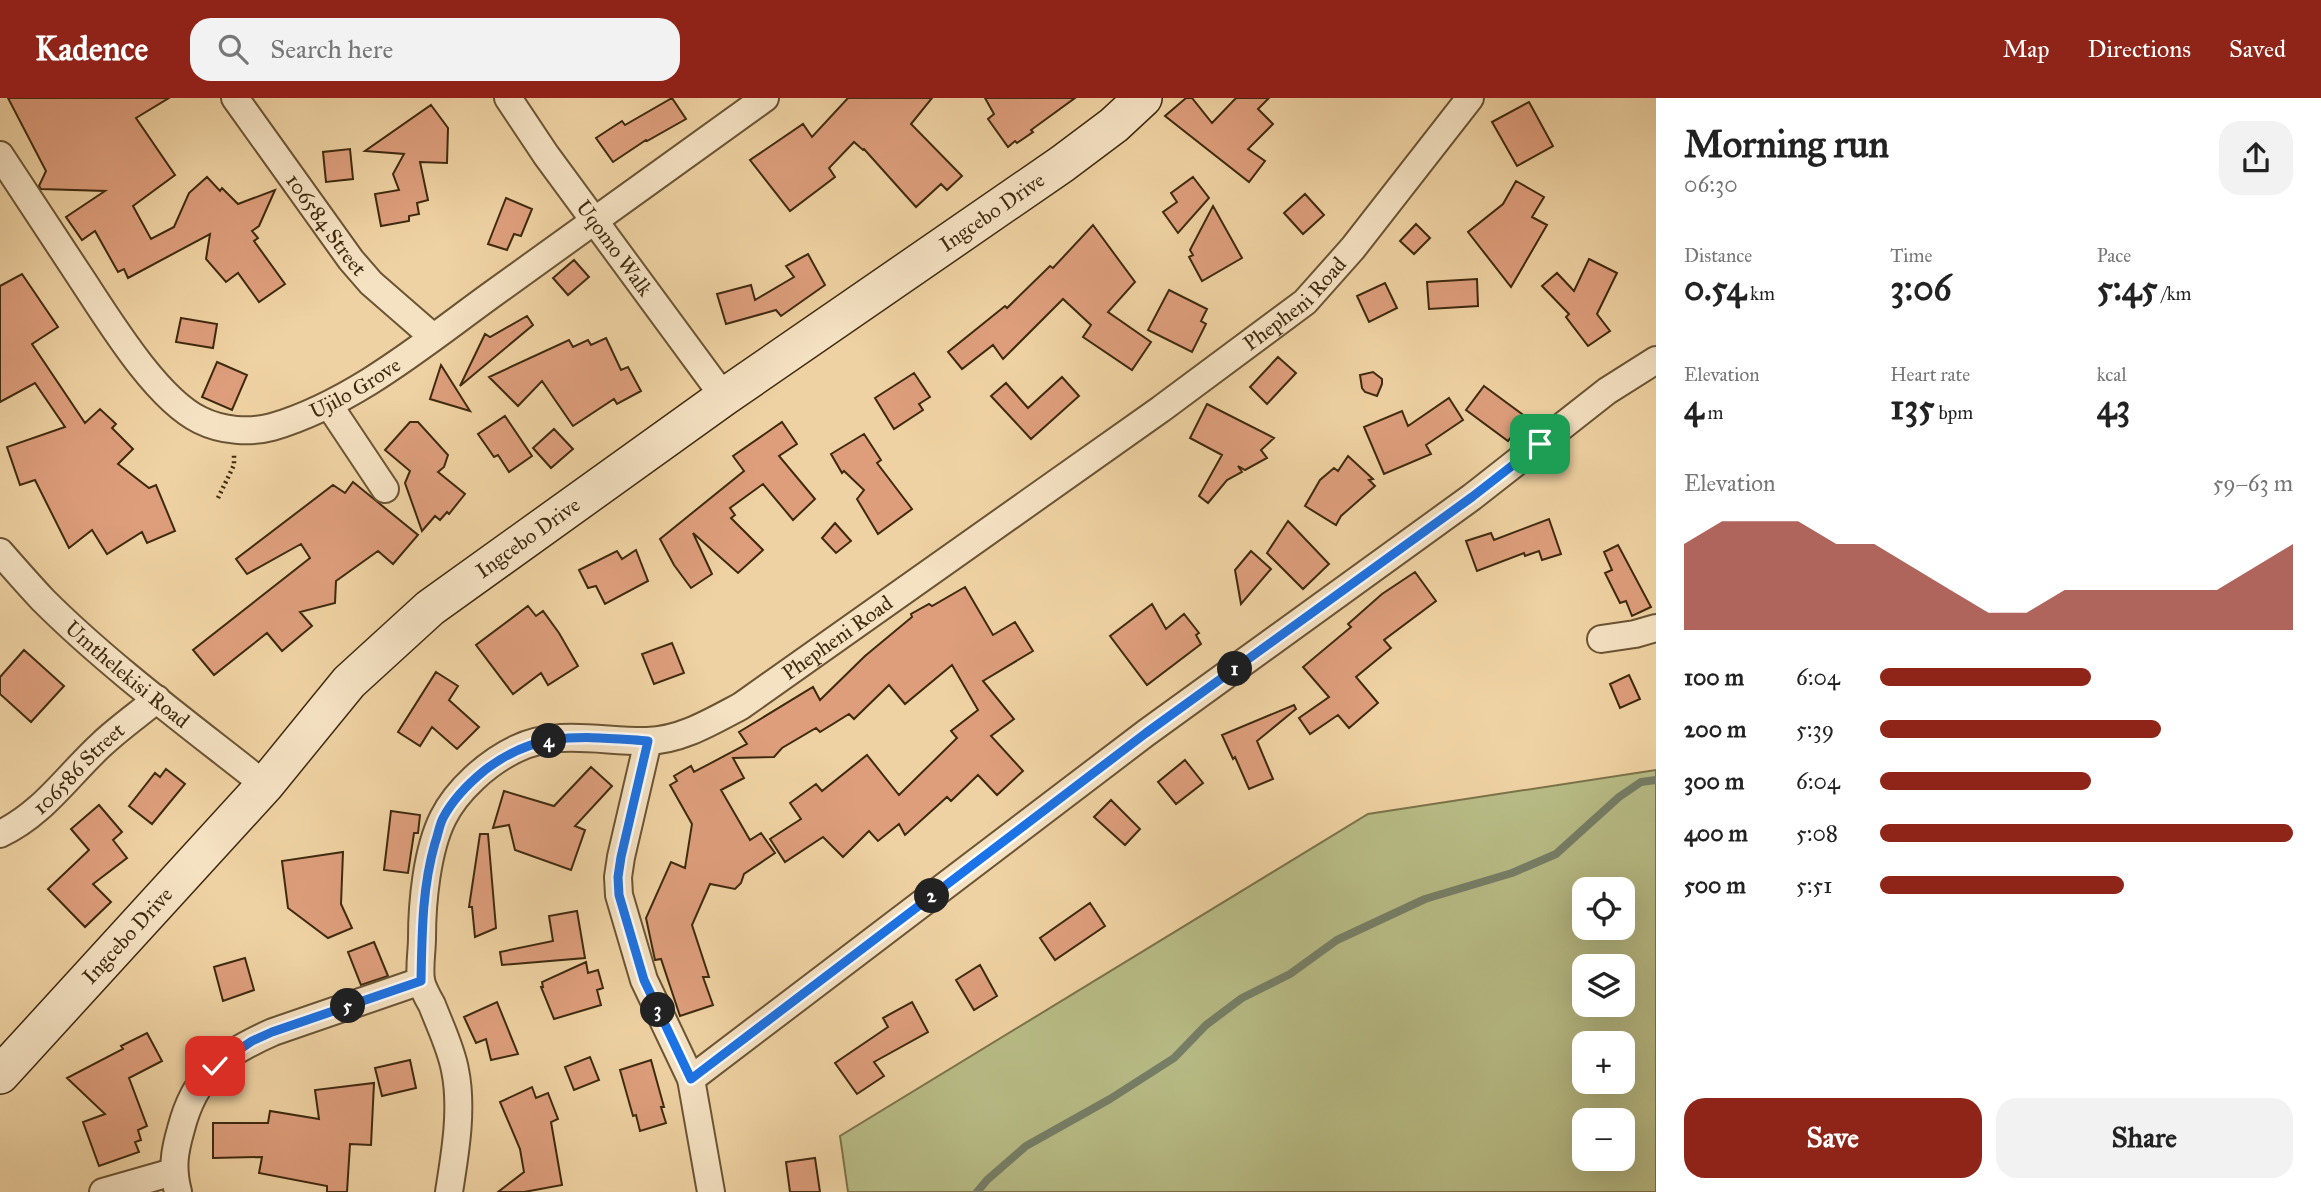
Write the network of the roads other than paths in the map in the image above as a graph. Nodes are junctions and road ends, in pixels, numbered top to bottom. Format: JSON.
{"nodes":[{"id":1,"x":235,"y":98,"type":"edge"},
{"id":2,"x":508,"y":98,"type":"edge"},
{"id":3,"x":765,"y":98,"type":"edge"},
{"id":4,"x":1143,"y":98,"type":"edge"},
{"id":5,"x":1470,"y":98,"type":"edge"},
{"id":6,"x":0,"y":155,"type":"edge"},
{"id":7,"x":594,"y":221,"type":"junction"},
{"id":8,"x":433,"y":337,"type":"junction"},
{"id":9,"x":1656,"y":360,"type":"edge"},
{"id":10,"x":724,"y":397,"type":"junction"},
{"id":11,"x":329,"y":405,"type":"junction"},
{"id":12,"x":385,"y":489,"type":"dead end"},
{"id":13,"x":0,"y":552,"type":"edge"},
{"id":14,"x":1656,"y":628,"type":"edge"},
{"id":15,"x":1601,"y":639,"type":"dead end"},
{"id":16,"x":157,"y":699,"type":"junction"},
{"id":17,"x":648,"y":741,"type":"junction"},
{"id":18,"x":265,"y":785,"type":"junction"},
{"id":19,"x":0,"y":834,"type":"edge"},
{"id":20,"x":421,"y":981,"type":"junction"},
{"id":21,"x":0,"y":1075,"type":"edge"},
{"id":22,"x":691,"y":1079,"type":"junction"},
{"id":23,"x":175,"y":1182,"type":"edge"},
{"id":24,"x":103,"y":1192,"type":"edge"},
{"id":25,"x":449,"y":1192,"type":"edge"},
{"id":26,"x":711,"y":1192,"type":"edge"}],
"edges":[{"from":1,"to":8,"type":"street","name":"106584 Street"},
{"from":2,"to":7,"type":"street","name":"Uqomo Walk"},
{"from":3,"to":7,"type":"street","name":"Ujilo Grove"},
{"from":4,"to":10,"type":"main road","name":"Ingcebo Drive"},
{"from":5,"to":17,"type":"street","name":"Phepheni Road"},
{"from":6,"to":11,"type":"street","name":"Ujilo Grove"},
{"from":7,"to":8,"type":"street","name":"Ujilo Grove"},
{"from":7,"to":10,"type":"street","name":"Uqomo Walk"},
{"from":8,"to":11,"type":"street","name":"Ujilo Grove"},
{"from":9,"to":22,"type":"street"},
{"from":10,"to":18,"type":"main road","name":"Ingcebo Drive"},
{"from":11,"to":12,"type":"street"},
{"from":13,"to":16,"type":"street","name":"Umthelekisi Road"},
{"from":14,"to":15,"type":"street"},
{"from":16,"to":18,"type":"street","name":"Umthelekisi Road"},
{"from":16,"to":19,"type":"street","name":"106586 Street"},
{"from":17,"to":20,"type":"street","name":"Phepheni Road"},
{"from":17,"to":22,"type":"street"},
{"from":18,"to":21,"type":"main road","name":"Ingcebo Drive"},
{"from":20,"to":23,"type":"street"},
{"from":20,"to":25,"type":"street","name":"Phepheni Road"},
{"from":22,"to":26,"type":"street"},
{"from":23,"to":24,"type":"street"}]}
